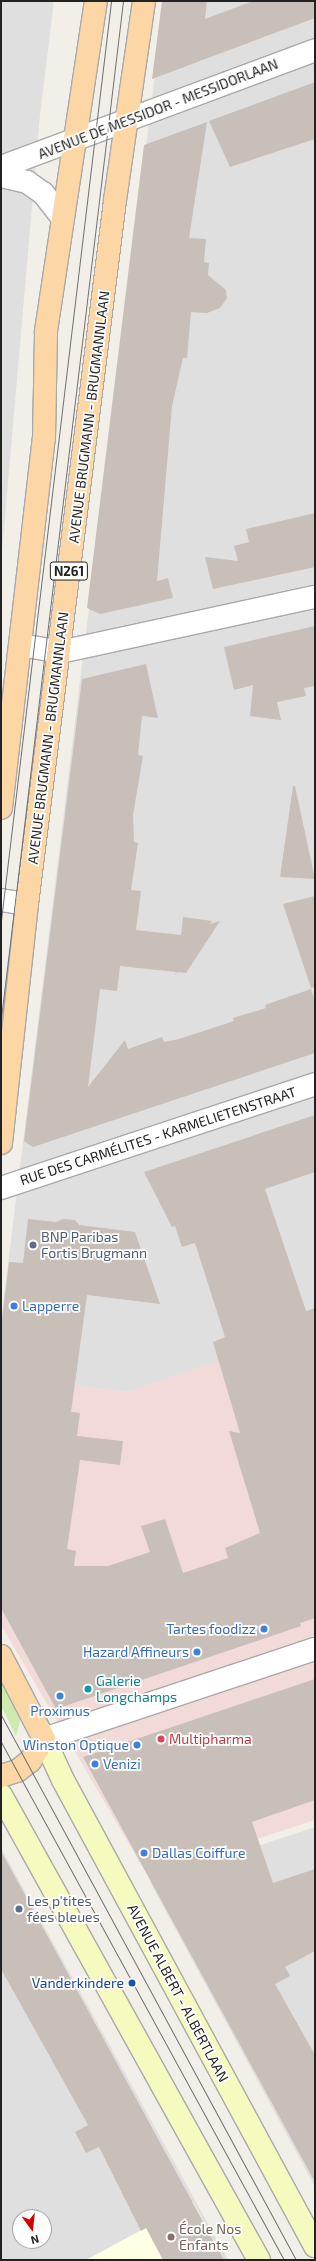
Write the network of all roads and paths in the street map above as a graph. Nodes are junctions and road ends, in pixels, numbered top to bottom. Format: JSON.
{"nodes":[{"id":1,"x":96,"y":1,"type":"edge"},
{"id":2,"x":144,"y":1,"type":"edge"},
{"id":3,"x":315,"y":50,"type":"edge"},
{"id":4,"x":129,"y":118,"type":"junction"},
{"id":5,"x":73,"y":140,"type":"junction"},
{"id":6,"x":1,"y":168,"type":"edge"},
{"id":7,"x":1,"y":176,"type":"edge"},
{"id":8,"x":62,"y":217,"type":"junction"},
{"id":9,"x":315,"y":597,"type":"edge"},
{"id":10,"x":21,"y":645,"type":"junction"},
{"id":11,"x":60,"y":652,"type":"junction"},
{"id":12,"x":1,"y":808,"type":"edge"},
{"id":13,"x":1,"y":900,"type":"edge"},
{"id":14,"x":27,"y":904,"type":"junction"},
{"id":15,"x":315,"y":1084,"type":"edge"},
{"id":16,"x":1,"y":1143,"type":"edge"},
{"id":17,"x":1,"y":1188,"type":"edge"},
{"id":18,"x":315,"y":1649,"type":"edge"},
{"id":19,"x":1,"y":1656,"type":"edge"},
{"id":20,"x":44,"y":1739,"type":"junction"},
{"id":21,"x":1,"y":1776,"type":"edge"},
{"id":22,"x":1,"y":1795,"type":"edge"},
{"id":23,"x":315,"y":2244,"type":"edge"},
{"id":24,"x":259,"y":2260,"type":"edge"}],
"edges":[{"from":1,"to":5,"type":"main road","number":"N261"},
{"from":2,"to":4,"type":"main road","name":"AVENUE BRUGMANN - BRUGMANNLAAN","number":"N261"},
{"from":3,"to":4,"type":"street","name":"AVENUE DE MESSIDOR - MESSIDORLAAN"},
{"from":4,"to":5,"type":"street","name":"AVENUE DE MESSIDOR - MESSIDORLAAN"},
{"from":4,"to":11,"type":"main road","name":"AVENUE BRUGMANN - BRUGMANNLAAN","number":"N261"},
{"from":5,"to":6,"type":"street","name":"AVENUE DE MESSIDOR - MESSIDORLAAN"},
{"from":5,"to":8,"type":"main road","number":"N261"},
{"from":7,"to":8,"type":"street"},
{"from":8,"to":10,"type":"main road","number":"N261"},
{"from":9,"to":11,"type":"street"},
{"from":10,"to":11,"type":"street"},
{"from":10,"to":12,"type":"main road","number":"N261"},
{"from":11,"to":14,"type":"main road","name":"AVENUE BRUGMANN - BRUGMANNLAAN","number":"N261"},
{"from":13,"to":14,"type":"street"},
{"from":14,"to":16,"type":"main road","name":"AVENUE BRUGMANN - BRUGMANNLAAN","number":"N261"},
{"from":15,"to":17,"type":"street","name":"RUE DES CARMÉLITES - KARMELIETENSTRAAT"},
{"from":18,"to":20,"type":"street"},
{"from":19,"to":20,"type":"main road"},
{"from":20,"to":21,"type":"main road"},
{"from":20,"to":23,"type":"main road","name":"AVENUE ALBERT - ALBERTLAAN"},
{"from":22,"to":24,"type":"main road"}]}
